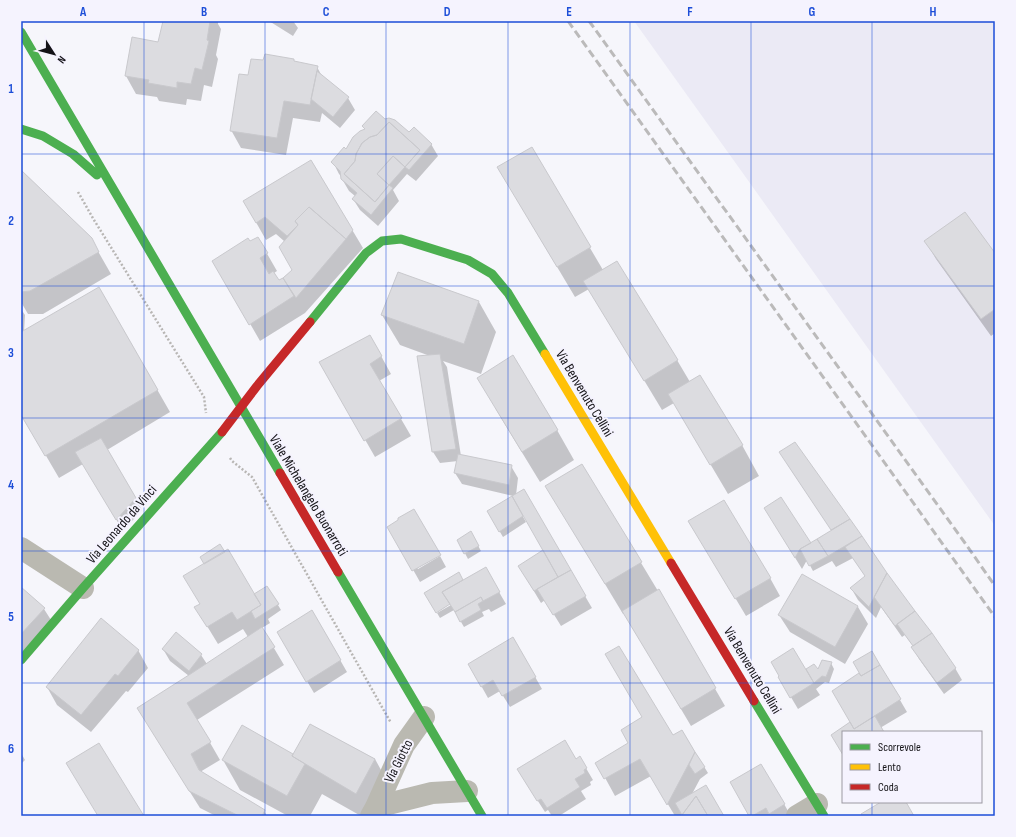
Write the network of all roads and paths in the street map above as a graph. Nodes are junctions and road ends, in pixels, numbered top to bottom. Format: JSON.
{"nodes":[{"id":1,"x":21,"y":32,"type":"edge"},
{"id":2,"x":21,"y":128,"type":"edge"},
{"id":3,"x":74,"y":187,"type":"dead end"},
{"id":4,"x":112,"y":188,"type":"junction"},
{"id":5,"x":241,"y":407,"type":"junction"},
{"id":6,"x":206,"y":419,"type":"dead end"},
{"id":7,"x":229,"y":456,"type":"dead end"},
{"id":8,"x":21,"y":548,"type":"edge"},
{"id":9,"x":83,"y":588,"type":"junction"},
{"id":10,"x":21,"y":660,"type":"edge"},
{"id":11,"x":424,"y":717,"type":"junction"},
{"id":12,"x":404,"y":745,"type":"junction"},
{"id":13,"x":467,"y":791,"type":"junction"},
{"id":14,"x":821,"y":810,"type":"edge"},
{"id":15,"x":373,"y":812,"type":"edge"},
{"id":16,"x":482,"y":816,"type":"edge"},
{"id":17,"x":797,"y":816,"type":"edge"}],
"edges":[{"from":1,"to":4,"type":"street","name":"Viale Michelangelo Buonarroti"},
{"from":2,"to":4,"type":"street","name":"Viale Michelangelo Buonarroti"},
{"from":3,"to":6,"type":"path"},
{"from":4,"to":5,"type":"street","name":"Viale Michelangelo Buonarroti"},
{"from":5,"to":9,"type":"street","name":"Via Leonardo da Vinci"},
{"from":5,"to":11,"type":"street","name":"Viale Michelangelo Buonarroti"},
{"from":5,"to":14,"type":"street","name":"Via Benvenuto Cellini"},
{"from":7,"to":12,"type":"path"},
{"from":8,"to":9,"type":"street"},
{"from":9,"to":10,"type":"street","name":"Via Leonardo da Vinci"},
{"from":11,"to":12,"type":"street","name":"Via Giotto"},
{"from":11,"to":13,"type":"street","name":"Viale Michelangelo Buonarroti"},
{"from":12,"to":15,"type":"street","name":"Via Giotto"},
{"from":13,"to":15,"type":"street","name":"Via Giotto"},
{"from":13,"to":16,"type":"street","name":"Viale Michelangelo Buonarroti"},
{"from":14,"to":17,"type":"street"}]}
